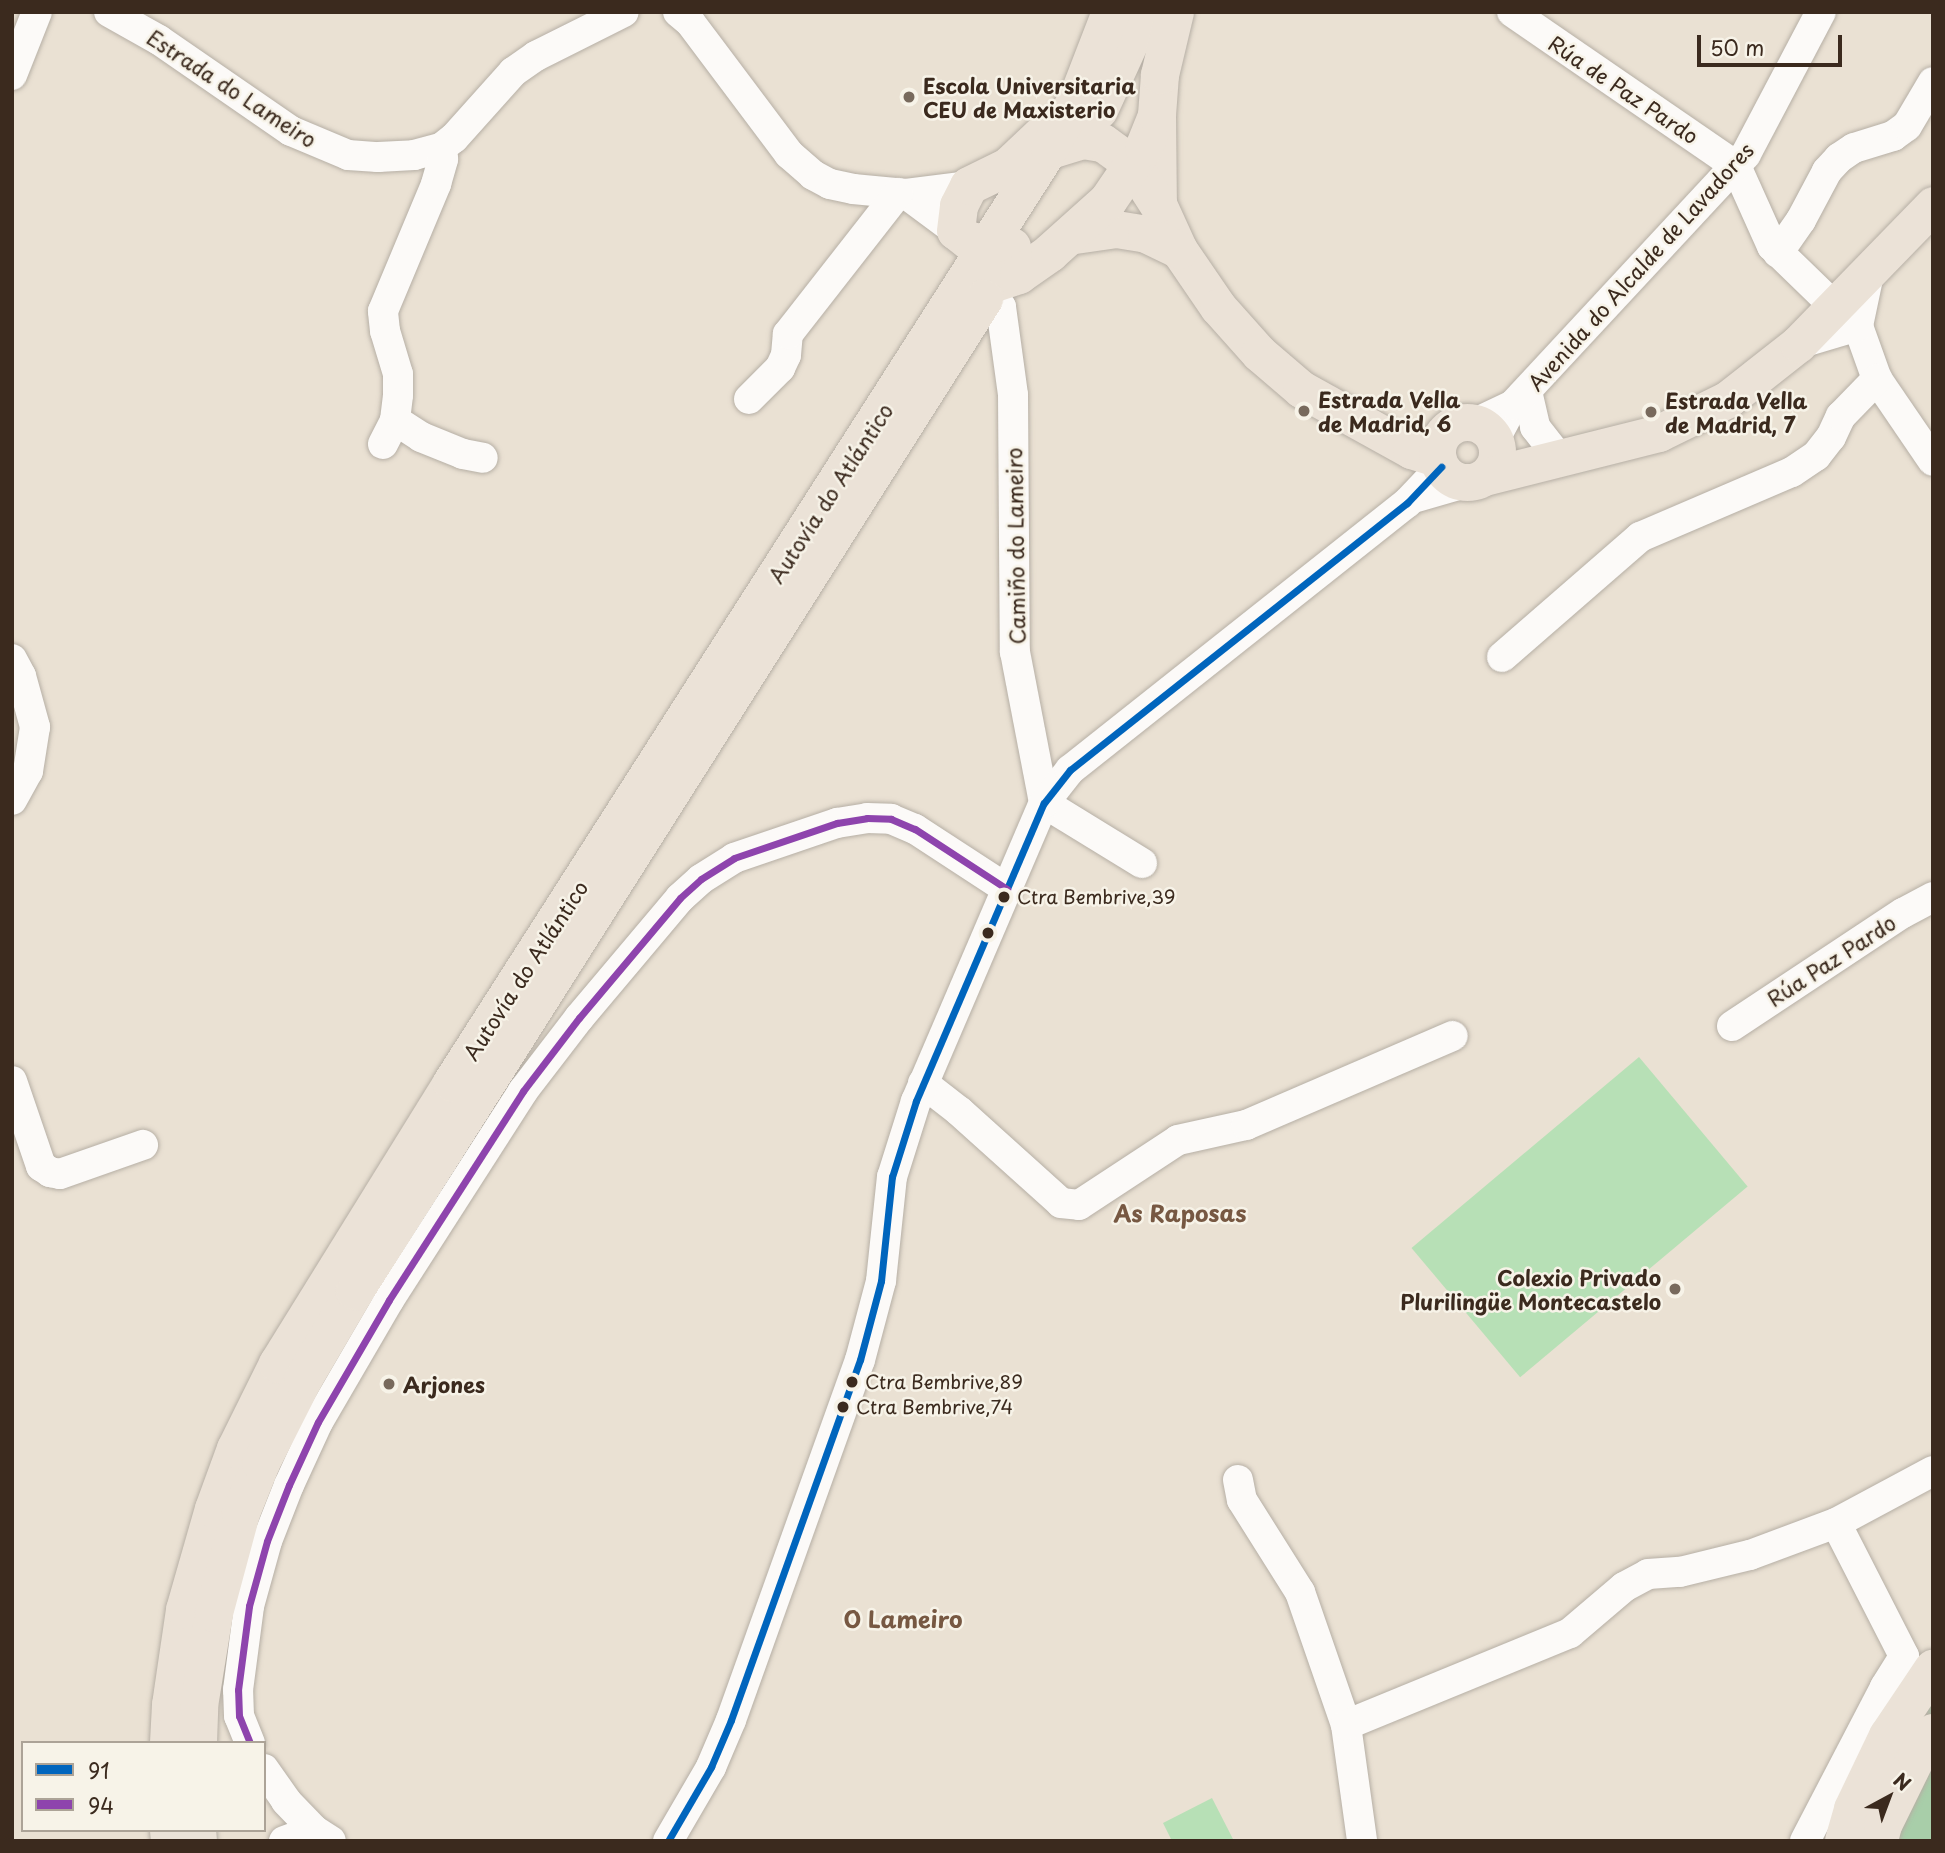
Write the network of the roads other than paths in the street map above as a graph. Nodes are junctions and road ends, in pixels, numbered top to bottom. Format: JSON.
{"nodes":[{"id":1,"x":37,"y":12,"type":"edge"},
{"id":2,"x":109,"y":12,"type":"edge"},
{"id":3,"x":624,"y":12,"type":"edge"},
{"id":4,"x":678,"y":12,"type":"edge"},
{"id":5,"x":1111,"y":12,"type":"edge"},
{"id":6,"x":1140,"y":12,"type":"edge"},
{"id":7,"x":1175,"y":12,"type":"edge"},
{"id":8,"x":1512,"y":12,"type":"edge"},
{"id":9,"x":1821,"y":12,"type":"edge"},
{"id":10,"x":12,"y":75,"type":"edge"},
{"id":11,"x":1933,"y":82,"type":"edge"},
{"id":12,"x":1079,"y":95,"type":"junction"},
{"id":13,"x":1157,"y":115,"type":"junction"},
{"id":14,"x":1067,"y":144,"type":"junction"},
{"id":15,"x":441,"y":148,"type":"junction"},
{"id":16,"x":1133,"y":165,"type":"junction"},
{"id":17,"x":1736,"y":166,"type":"junction"},
{"id":18,"x":1008,"y":167,"type":"junction"},
{"id":19,"x":969,"y":186,"type":"junction"},
{"id":20,"x":902,"y":193,"type":"junction"},
{"id":21,"x":1158,"y":204,"type":"junction"},
{"id":22,"x":1933,"y":205,"type":"edge"},
{"id":23,"x":1068,"y":236,"type":"junction"},
{"id":24,"x":988,"y":241,"type":"junction"},
{"id":25,"x":1178,"y":250,"type":"junction"},
{"id":26,"x":1778,"y":253,"type":"junction"},
{"id":27,"x":992,"y":288,"type":"junction"},
{"id":28,"x":1847,"y":316,"type":"junction"},
{"id":29,"x":1877,"y":379,"type":"junction"},
{"id":30,"x":1520,"y":398,"type":"junction"},
{"id":31,"x":749,"y":399,"type":"dead end"},
{"id":32,"x":1563,"y":452,"type":"junction"},
{"id":33,"x":483,"y":458,"type":"dead end"},
{"id":34,"x":1454,"y":460,"type":"junction"},
{"id":35,"x":1933,"y":461,"type":"edge"},
{"id":36,"x":1502,"y":657,"type":"dead end"},
{"id":37,"x":12,"y":659,"type":"edge"},
{"id":38,"x":12,"y":800,"type":"edge"},
{"id":39,"x":1044,"y":803,"type":"junction"},
{"id":40,"x":1142,"y":863,"type":"dead end"},
{"id":41,"x":1007,"y":890,"type":"junction"},
{"id":42,"x":1933,"y":897,"type":"edge"},
{"id":43,"x":1732,"y":1026,"type":"dead end"},
{"id":44,"x":1453,"y":1036,"type":"dead end"},
{"id":45,"x":12,"y":1081,"type":"edge"},
{"id":46,"x":923,"y":1083,"type":"junction"},
{"id":47,"x":143,"y":1145,"type":"dead end"},
{"id":48,"x":1933,"y":1471,"type":"edge"},
{"id":49,"x":1238,"y":1480,"type":"dead end"},
{"id":50,"x":1836,"y":1523,"type":"junction"},
{"id":51,"x":1933,"y":1668,"type":"edge"},
{"id":52,"x":1346,"y":1725,"type":"junction"},
{"id":53,"x":1933,"y":1733,"type":"edge"},
{"id":54,"x":169,"y":1741,"type":"edge"},
{"id":55,"x":198,"y":1741,"type":"edge"},
{"id":56,"x":249,"y":1741,"type":"edge"},
{"id":57,"x":266,"y":1772,"type":"edge"},
{"id":58,"x":323,"y":1835,"type":"edge"},
{"id":59,"x":284,"y":1841,"type":"edge"},
{"id":60,"x":668,"y":1841,"type":"edge"},
{"id":61,"x":1362,"y":1841,"type":"edge"},
{"id":62,"x":1805,"y":1841,"type":"edge"},
{"id":63,"x":1844,"y":1841,"type":"edge"},
{"id":64,"x":1879,"y":1841,"type":"edge"}],
"edges":[{"from":1,"to":10,"type":"street"},
{"from":2,"to":15,"type":"street","name":"Estrada do Lameiro"},
{"from":3,"to":15,"type":"street"},
{"from":4,"to":20,"type":"street"},
{"from":5,"to":12,"type":"highway"},
{"from":6,"to":14,"type":"highway"},
{"from":7,"to":13,"type":"highway"},
{"from":8,"to":17,"type":"street","name":"Rúa de Paz Pardo"},
{"from":9,"to":17,"type":"street","name":"Avenida do Alcalde de Lavadores"},
{"from":11,"to":26,"type":"street"},
{"from":12,"to":14,"type":"highway"},
{"from":12,"to":18,"type":"highway"},
{"from":13,"to":16,"type":"highway"},
{"from":13,"to":21,"type":"main road"},
{"from":14,"to":16,"type":"highway"},
{"from":14,"to":18,"type":"highway"},
{"from":14,"to":24,"type":"highway"},
{"from":15,"to":33,"type":"street"},
{"from":16,"to":21,"type":"highway"},
{"from":16,"to":23,"type":"highway"},
{"from":17,"to":26,"type":"street"},
{"from":17,"to":30,"type":"street","name":"Avenida do Alcalde de Lavadores"},
{"from":18,"to":19,"type":"highway"},
{"from":19,"to":20,"type":"street"},
{"from":19,"to":24,"type":"highway"},
{"from":20,"to":24,"type":"street"},
{"from":20,"to":31,"type":"street"},
{"from":21,"to":25,"type":"main road"},
{"from":22,"to":28,"type":"main road"},
{"from":23,"to":24,"type":"highway"},
{"from":23,"to":25,"type":"main road"},
{"from":23,"to":27,"type":"highway"},
{"from":24,"to":27,"type":"highway","name":"Autovía do Atlántico"},
{"from":24,"to":54,"type":"highway","name":"Autovía do Atlántico"},
{"from":25,"to":34,"type":"main road"},
{"from":26,"to":28,"type":"street"},
{"from":27,"to":39,"type":"street","name":"Camiño do Lameiro"},
{"from":27,"to":55,"type":"highway","name":"Autovía do Atlántico"},
{"from":28,"to":29,"type":"street"},
{"from":28,"to":32,"type":"main road"},
{"from":29,"to":35,"type":"street"},
{"from":29,"to":36,"type":"street"},
{"from":30,"to":32,"type":"street"},
{"from":30,"to":34,"type":"street","name":"Avenida do Alcalde de Lavadores"},
{"from":32,"to":34,"type":"main road"},
{"from":34,"to":39,"type":"street","name":"Avenida do Alcalde de Lavadores"},
{"from":37,"to":38,"type":"street"},
{"from":39,"to":40,"type":"street"},
{"from":39,"to":41,"type":"street","name":"Avenida do Alcalde de Lavadores"},
{"from":41,"to":46,"type":"street","name":"Avenida do Alcalde de Lavadores"},
{"from":41,"to":56,"type":"street"},
{"from":42,"to":43,"type":"street","name":"Rúa Paz Pardo"},
{"from":44,"to":46,"type":"street"},
{"from":45,"to":47,"type":"street"},
{"from":46,"to":60,"type":"street","name":"Avenida do Alcalde de Lavadores"},
{"from":48,"to":50,"type":"street"},
{"from":49,"to":52,"type":"street"},
{"from":50,"to":52,"type":"street"},
{"from":50,"to":62,"type":"street"},
{"from":51,"to":63,"type":"highway"},
{"from":52,"to":61,"type":"street"},
{"from":53,"to":64,"type":"highway"},
{"from":57,"to":58,"type":"street"},
{"from":58,"to":59,"type":"street"}]}
